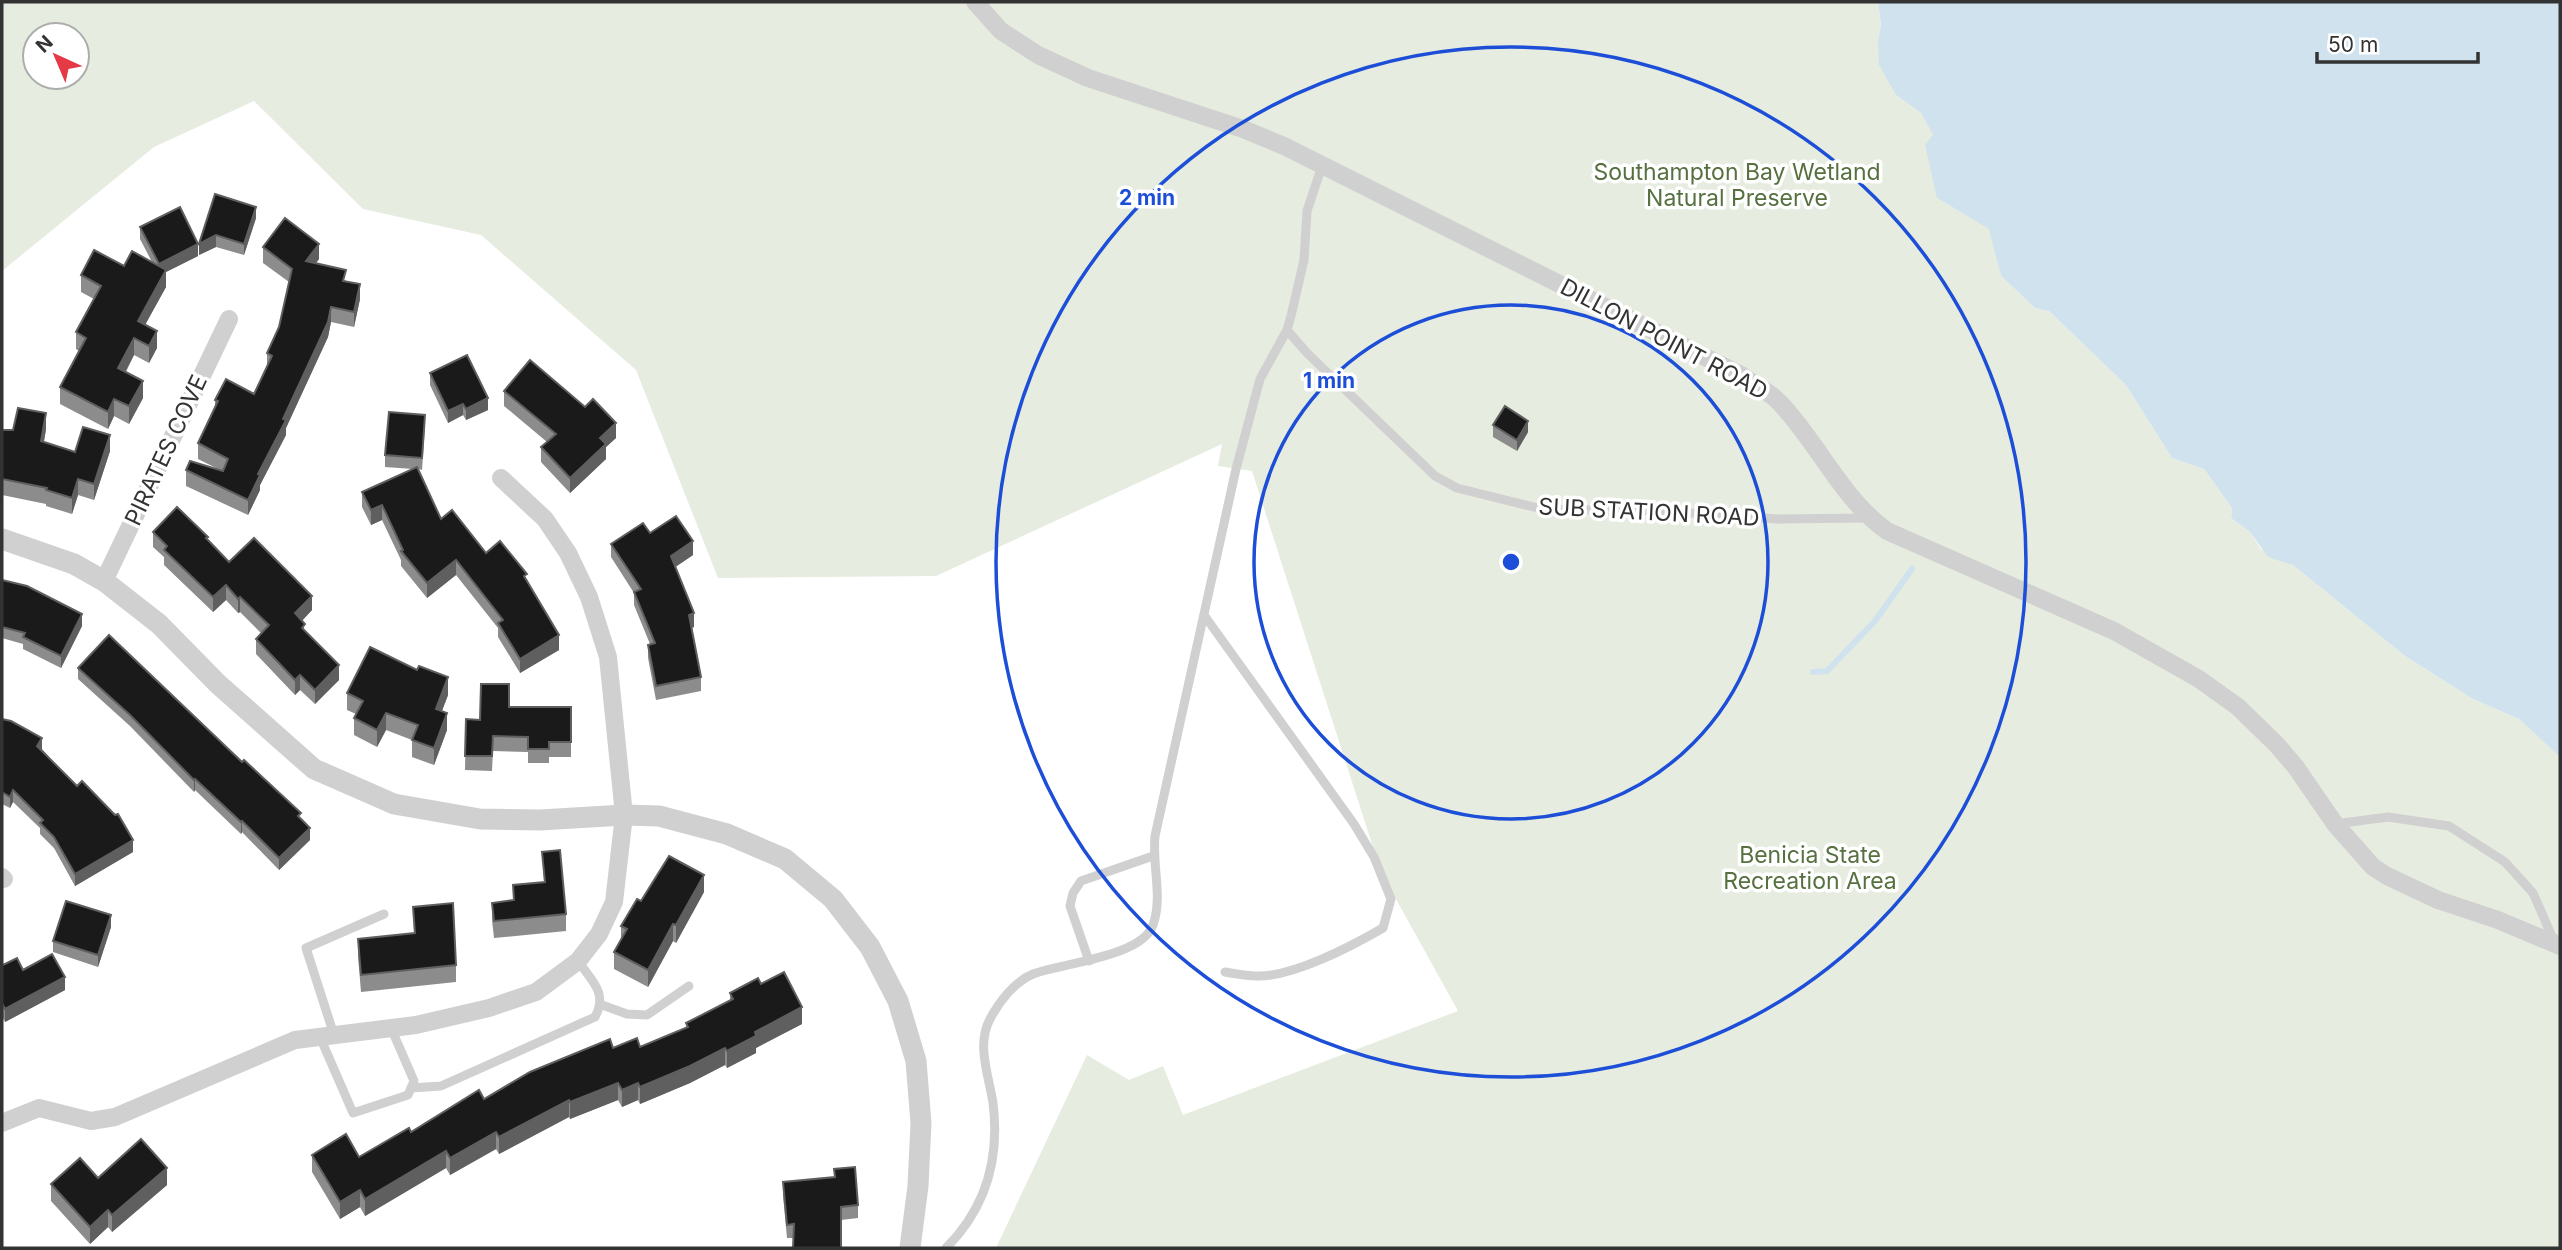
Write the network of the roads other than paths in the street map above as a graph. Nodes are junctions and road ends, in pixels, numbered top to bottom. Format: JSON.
{"nodes":[{"id":1,"x":975,"y":2,"type":"edge"},
{"id":2,"x":1322,"y":166,"type":"junction"},
{"id":3,"x":229,"y":319,"type":"dead end"},
{"id":4,"x":1286,"y":330,"type":"junction"},
{"id":5,"x":501,"y":478,"type":"dead end"},
{"id":6,"x":1868,"y":518,"type":"junction"},
{"id":7,"x":2,"y":539,"type":"edge"},
{"id":8,"x":104,"y":581,"type":"junction"},
{"id":9,"x":1204,"y":615,"type":"junction"},
{"id":10,"x":624,"y":815,"type":"junction"},
{"id":11,"x":2335,"y":824,"type":"junction"},
{"id":12,"x":1153,"y":856,"type":"junction"},
{"id":13,"x":384,"y":914,"type":"dead end"},
{"id":14,"x":2558,"y":944,"type":"edge"},
{"id":15,"x":578,"y":961,"type":"junction"},
{"id":16,"x":1090,"y":961,"type":"junction"},
{"id":17,"x":1225,"y":972,"type":"dead end"},
{"id":18,"x":689,"y":986,"type":"dead end"},
{"id":19,"x":602,"y":1005,"type":"junction"},
{"id":20,"x":391,"y":1028,"type":"junction"},
{"id":21,"x":327,"y":1036,"type":"junction"},
{"id":22,"x":411,"y":1088,"type":"junction"},
{"id":23,"x":2,"y":1123,"type":"edge"},
{"id":24,"x":909,"y":1248,"type":"edge"},
{"id":25,"x":946,"y":1248,"type":"edge"}],
"edges":[{"from":1,"to":2,"type":"street","name":"DILLON POINT ROAD"},
{"from":2,"to":4,"type":"lane"},
{"from":2,"to":6,"type":"street","name":"DILLON POINT ROAD"},
{"from":3,"to":8,"type":"street","name":"PIRATES COVE"},
{"from":4,"to":6,"type":"lane","name":"SUB STATION ROAD"},
{"from":4,"to":9,"type":"lane"},
{"from":5,"to":10,"type":"street"},
{"from":6,"to":11,"type":"street","name":"DILLON POINT ROAD"},
{"from":7,"to":8,"type":"street"},
{"from":8,"to":10,"type":"street"},
{"from":9,"to":12,"type":"lane"},
{"from":9,"to":17,"type":"lane"},
{"from":10,"to":15,"type":"street"},
{"from":10,"to":24,"type":"street"},
{"from":11,"to":14,"type":"street","name":"DILLON POINT ROAD"},
{"from":11,"to":14,"type":"lane"},
{"from":12,"to":16,"type":"lane"},
{"from":12,"to":16,"type":"lane"},
{"from":13,"to":21,"type":"lane"},
{"from":15,"to":19,"type":"lane"},
{"from":15,"to":20,"type":"street"},
{"from":16,"to":25,"type":"lane"},
{"from":18,"to":19,"type":"lane"},
{"from":19,"to":22,"type":"lane"},
{"from":20,"to":21,"type":"street"},
{"from":20,"to":22,"type":"lane"},
{"from":21,"to":22,"type":"lane"},
{"from":21,"to":23,"type":"street"}]}
